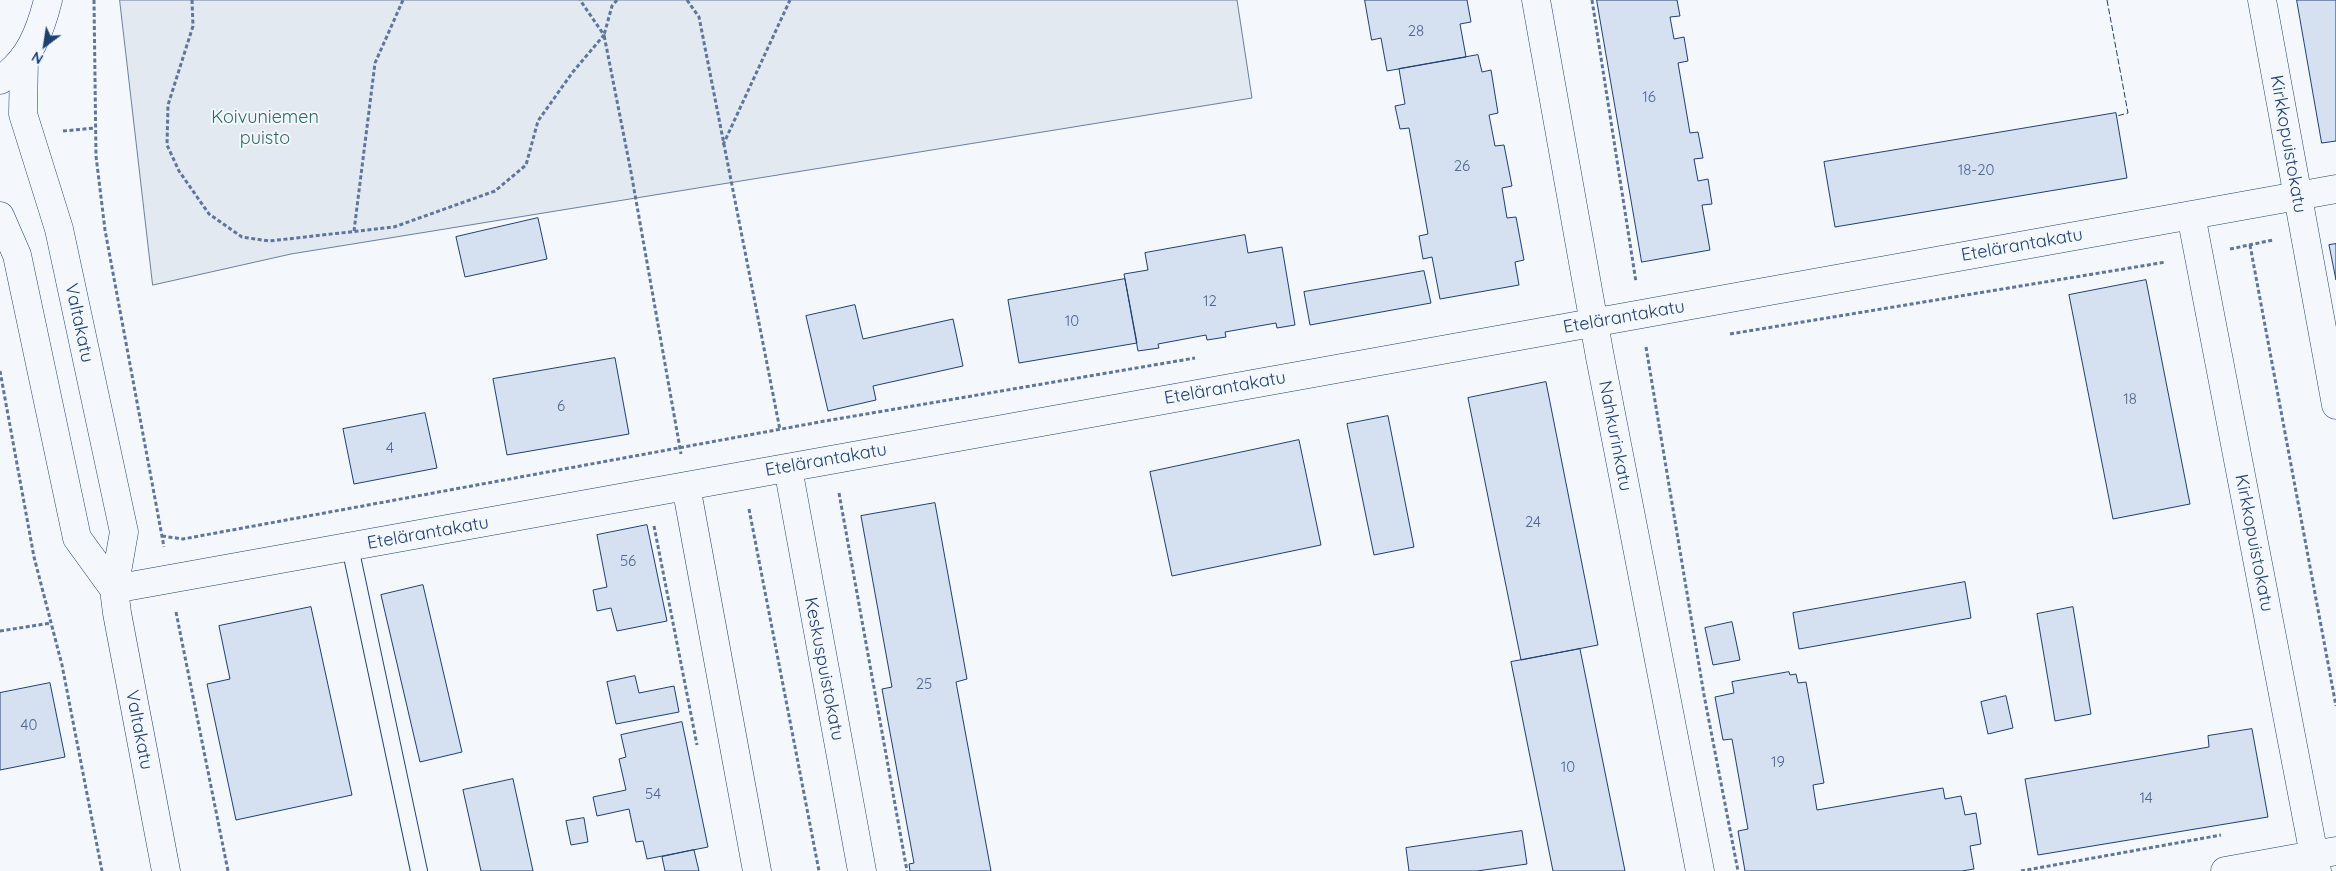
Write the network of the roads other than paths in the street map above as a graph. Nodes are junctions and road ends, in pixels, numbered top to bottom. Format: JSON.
{"nodes":[{"id":1,"x":48,"y":0,"type":"edge"},
{"id":2,"x":1536,"y":0,"type":"edge"},
{"id":3,"x":2262,"y":0,"type":"edge"},
{"id":4,"x":24,"y":58,"type":"junction"},
{"id":5,"x":0,"y":80,"type":"edge"},
{"id":6,"x":2336,"y":189,"type":"edge"},
{"id":7,"x":2297,"y":196,"type":"junction"},
{"id":8,"x":2191,"y":215,"type":"junction"},
{"id":9,"x":0,"y":216,"type":"edge"},
{"id":10,"x":1594,"y":322,"type":"junction"},
{"id":11,"x":2336,"y":405,"type":"edge"},
{"id":12,"x":788,"y":468,"type":"junction"},
{"id":13,"x":686,"y":486,"type":"junction"},
{"id":14,"x":350,"y":547,"type":"junction"},
{"id":15,"x":114,"y":589,"type":"junction"},
{"id":16,"x":2322,"y":859,"type":"edge"},
{"id":17,"x":166,"y":871,"type":"edge"},
{"id":18,"x":419,"y":871,"type":"edge"},
{"id":19,"x":757,"y":871,"type":"edge"},
{"id":20,"x":862,"y":871,"type":"edge"},
{"id":21,"x":1700,"y":871,"type":"edge"},
{"id":22,"x":2224,"y":871,"type":"edge"}],
"edges":[{"from":1,"to":4,"type":"street"},
{"from":2,"to":10,"type":"street","name":"Nahkurinkatu"},
{"from":3,"to":7,"type":"street","name":"Kirkkopuistokatu"},
{"from":4,"to":5,"type":"street"},
{"from":4,"to":15,"type":"street","name":"Valtakatu"},
{"from":6,"to":7,"type":"street","name":"Etelärantakatu"},
{"from":7,"to":8,"type":"street","name":"Etelärantakatu"},
{"from":7,"to":11,"type":"street","name":"Kirkkopuistokatu"},
{"from":8,"to":10,"type":"street","name":"Etelärantakatu"},
{"from":8,"to":16,"type":"street","name":"Kirkkopuistokatu"},
{"from":9,"to":15,"type":"street","name":"Valtakatu"},
{"from":10,"to":12,"type":"street","name":"Etelärantakatu"},
{"from":10,"to":21,"type":"street","name":"Nahkurinkatu"},
{"from":12,"to":13,"type":"street","name":"Etelärantakatu"},
{"from":12,"to":20,"type":"street","name":"Keskuspuistokatu"},
{"from":13,"to":14,"type":"street","name":"Etelärantakatu"},
{"from":13,"to":19,"type":"street"},
{"from":14,"to":15,"type":"street","name":"Etelärantakatu"},
{"from":14,"to":18,"type":"lane"},
{"from":15,"to":17,"type":"street","name":"Valtakatu"},
{"from":16,"to":22,"type":"street"}]}
